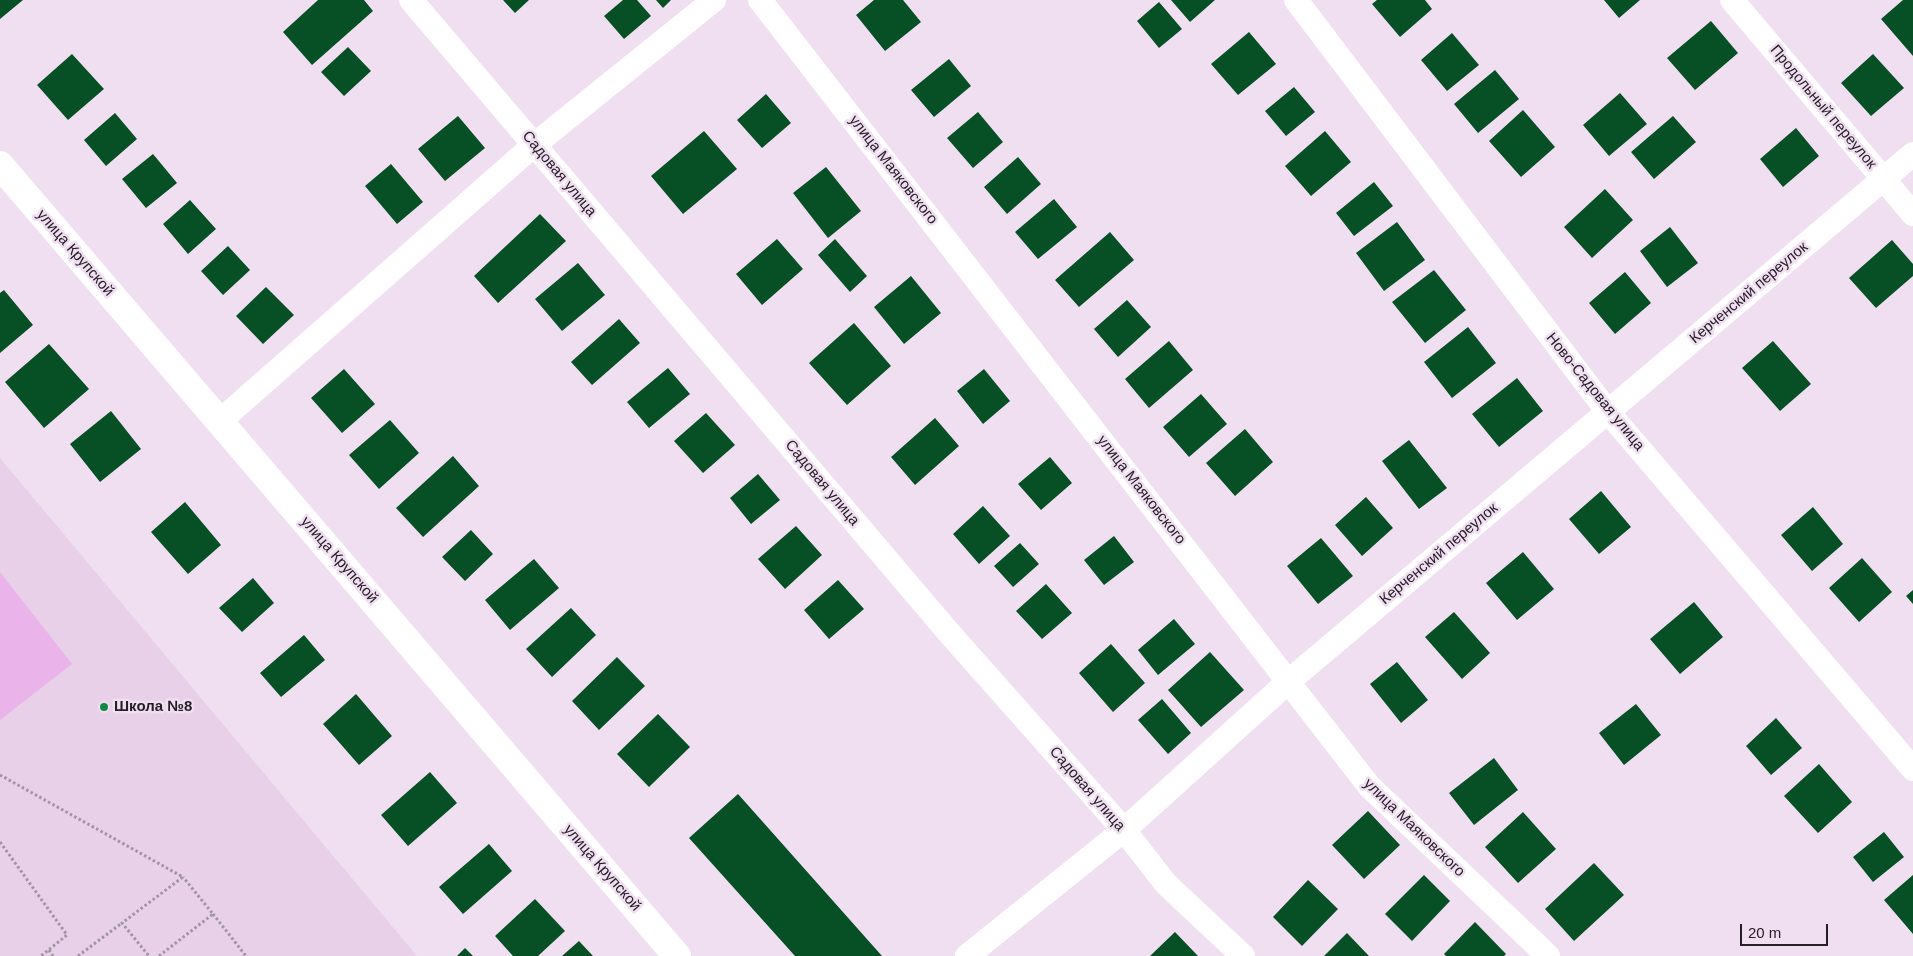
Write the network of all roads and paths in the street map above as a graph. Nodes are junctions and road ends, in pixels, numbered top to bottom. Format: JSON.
{"nodes":[{"id":1,"x":410,"y":0,"type":"edge"},
{"id":2,"x":714,"y":0,"type":"edge"},
{"id":3,"x":760,"y":0,"type":"edge"},
{"id":4,"x":1296,"y":0,"type":"edge"},
{"id":5,"x":1732,"y":0,"type":"edge"},
{"id":6,"x":534,"y":145,"type":"junction"},
{"id":7,"x":1913,"y":154,"type":"edge"},
{"id":8,"x":0,"y":165,"type":"edge"},
{"id":9,"x":1884,"y":179,"type":"junction"},
{"id":10,"x":1913,"y":214,"type":"edge"},
{"id":11,"x":1608,"y":412,"type":"junction"},
{"id":12,"x":220,"y":421,"type":"junction"},
{"id":13,"x":1289,"y":681,"type":"junction"},
{"id":14,"x":1913,"y":769,"type":"edge"},
{"id":15,"x":0,"y":775,"type":"edge"},
{"id":16,"x":1124,"y":830,"type":"junction"},
{"id":17,"x":0,"y":842,"type":"edge"},
{"id":18,"x":183,"y":877,"type":"junction"},
{"id":19,"x":213,"y":914,"type":"junction"},
{"id":20,"x":122,"y":922,"type":"junction"},
{"id":21,"x":49,"y":950,"type":"junction"},
{"id":22,"x":245,"y":955,"type":"edge"},
{"id":23,"x":41,"y":956,"type":"edge"},
{"id":24,"x":53,"y":956,"type":"edge"},
{"id":25,"x":78,"y":956,"type":"edge"},
{"id":26,"x":149,"y":956,"type":"edge"},
{"id":27,"x":159,"y":956,"type":"edge"},
{"id":28,"x":677,"y":956,"type":"edge"},
{"id":29,"x":967,"y":956,"type":"edge"},
{"id":30,"x":1243,"y":956,"type":"edge"},
{"id":31,"x":1548,"y":956,"type":"edge"}],
"edges":[{"from":1,"to":6,"type":"street","name":"Садовая улица"},
{"from":2,"to":6,"type":"street"},
{"from":3,"to":13,"type":"street","name":"улица Маяковского"},
{"from":4,"to":11,"type":"street","name":"Ново-Садовая улица"},
{"from":5,"to":9,"type":"street","name":"Продольный переулок"},
{"from":6,"to":12,"type":"street"},
{"from":6,"to":16,"type":"street","name":"Садовая улица"},
{"from":7,"to":9,"type":"street","name":"Керченский переулок"},
{"from":8,"to":12,"type":"main road","name":"улица Крупской"},
{"from":9,"to":10,"type":"street","name":"Продольный переулок"},
{"from":9,"to":11,"type":"street","name":"Керченский переулок"},
{"from":11,"to":13,"type":"street","name":"Керченский переулок"},
{"from":11,"to":14,"type":"street","name":"Ново-Садовая улица"},
{"from":12,"to":28,"type":"main road","name":"улица Крупской"},
{"from":13,"to":16,"type":"street","name":"Керченский переулок"},
{"from":13,"to":31,"type":"street","name":"улица Маяковского"},
{"from":15,"to":18,"type":"path"},
{"from":16,"to":29,"type":"street","name":"Керченский переулок"},
{"from":16,"to":30,"type":"street","name":"Садовая улица"},
{"from":17,"to":21,"type":"path"},
{"from":18,"to":19,"type":"path"},
{"from":18,"to":20,"type":"path"},
{"from":19,"to":22,"type":"path"},
{"from":19,"to":27,"type":"path"},
{"from":20,"to":25,"type":"path"},
{"from":20,"to":26,"type":"path"},
{"from":21,"to":23,"type":"path"},
{"from":21,"to":24,"type":"path"}]}
